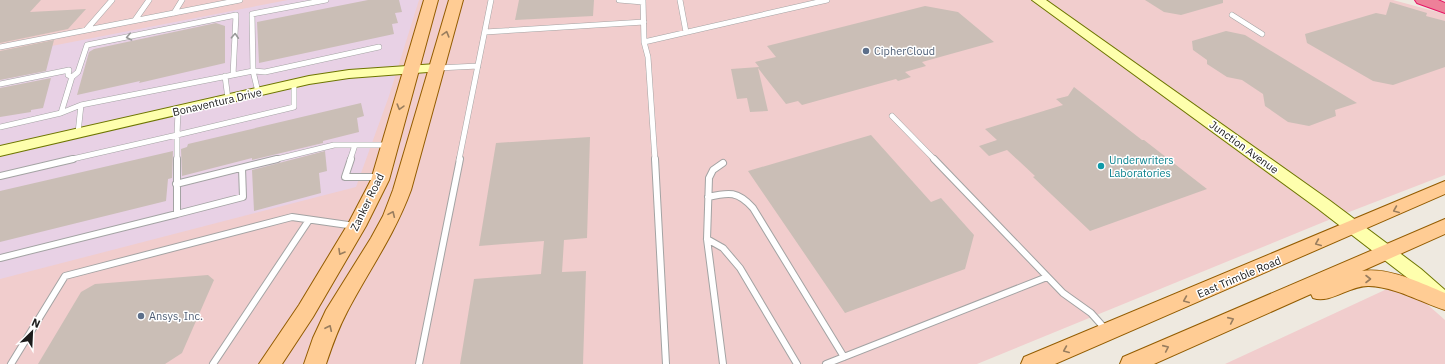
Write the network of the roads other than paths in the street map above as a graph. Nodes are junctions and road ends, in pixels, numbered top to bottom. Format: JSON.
{"nodes":[{"id":1,"x":112,"y":0,"type":"edge"},
{"id":2,"x":149,"y":0,"type":"edge"},
{"id":3,"x":182,"y":0,"type":"edge"},
{"id":4,"x":240,"y":0,"type":"edge"},
{"id":5,"x":326,"y":0,"type":"edge"},
{"id":6,"x":431,"y":0,"type":"edge"},
{"id":7,"x":456,"y":0,"type":"edge"},
{"id":8,"x":491,"y":0,"type":"edge"},
{"id":9,"x":619,"y":0,"type":"edge"},
{"id":10,"x":680,"y":0,"type":"edge"},
{"id":11,"x":827,"y":0,"type":"edge"},
{"id":12,"x":1038,"y":0,"type":"edge"},
{"id":13,"x":1423,"y":0,"type":"edge"},
{"id":14,"x":1436,"y":0,"type":"edge"},
{"id":15,"x":643,"y":1,"type":"edge"},
{"id":16,"x":1445,"y":2,"type":"edge"},
{"id":17,"x":1445,"y":8,"type":"edge"},
{"id":18,"x":174,"y":13,"type":"junction"},
{"id":19,"x":1232,"y":15,"type":"dead end"},
{"id":20,"x":134,"y":20,"type":"junction"},
{"id":21,"x":644,"y":22,"type":"junction"},
{"id":22,"x":86,"y":30,"type":"junction"},
{"id":23,"x":486,"y":32,"type":"junction"},
{"id":24,"x":686,"y":32,"type":"junction"},
{"id":25,"x":1262,"y":34,"type":"dead end"},
{"id":26,"x":644,"y":42,"type":"junction"},
{"id":27,"x":0,"y":47,"type":"edge"},
{"id":28,"x":379,"y":47,"type":"dead end"},
{"id":29,"x":478,"y":66,"type":"junction"},
{"id":30,"x":436,"y":68,"type":"junction"},
{"id":31,"x":411,"y":70,"type":"junction"},
{"id":32,"x":253,"y":71,"type":"junction"},
{"id":33,"x":233,"y":75,"type":"junction"},
{"id":34,"x":225,"y":76,"type":"junction"},
{"id":35,"x":72,"y":77,"type":"junction"},
{"id":36,"x":0,"y":84,"type":"edge"},
{"id":37,"x":294,"y":84,"type":"junction"},
{"id":38,"x":258,"y":92,"type":"junction"},
{"id":39,"x":228,"y":99,"type":"junction"},
{"id":40,"x":80,"y":105,"type":"junction"},
{"id":41,"x":178,"y":111,"type":"junction"},
{"id":42,"x":61,"y":113,"type":"junction"},
{"id":43,"x":892,"y":116,"type":"dead end"},
{"id":44,"x":0,"y":127,"type":"edge"},
{"id":45,"x":78,"y":133,"type":"junction"},
{"id":46,"x":177,"y":135,"type":"junction"},
{"id":47,"x":355,"y":145,"type":"junction"},
{"id":48,"x":389,"y":145,"type":"junction"},
{"id":49,"x":0,"y":150,"type":"edge"},
{"id":50,"x":723,"y":163,"type":"dead end"},
{"id":51,"x":242,"y":168,"type":"junction"},
{"id":52,"x":0,"y":176,"type":"edge"},
{"id":53,"x":381,"y":177,"type":"junction"},
{"id":54,"x":176,"y":184,"type":"junction"},
{"id":55,"x":1445,"y":187,"type":"edge"},
{"id":56,"x":708,"y":197,"type":"junction"},
{"id":57,"x":177,"y":214,"type":"junction"},
{"id":58,"x":308,"y":220,"type":"junction"},
{"id":59,"x":356,"y":226,"type":"junction"},
{"id":60,"x":1445,"y":226,"type":"edge"},
{"id":61,"x":1354,"y":228,"type":"junction"},
{"id":62,"x":707,"y":239,"type":"junction"},
{"id":63,"x":1386,"y":252,"type":"junction"},
{"id":64,"x":0,"y":258,"type":"edge"},
{"id":65,"x":1046,"y":277,"type":"junction"},
{"id":66,"x":1445,"y":301,"type":"edge"},
{"id":67,"x":1250,"y":312,"type":"junction"},
{"id":68,"x":1108,"y":332,"type":"junction"},
{"id":69,"x":844,"y":357,"type":"junction"},
{"id":70,"x":11,"y":364,"type":"edge"},
{"id":71,"x":213,"y":364,"type":"edge"},
{"id":72,"x":270,"y":364,"type":"edge"},
{"id":73,"x":315,"y":364,"type":"edge"},
{"id":74,"x":419,"y":364,"type":"edge"},
{"id":75,"x":666,"y":364,"type":"edge"},
{"id":76,"x":723,"y":364,"type":"edge"},
{"id":77,"x":797,"y":364,"type":"edge"},
{"id":78,"x":826,"y":364,"type":"edge"},
{"id":79,"x":1032,"y":364,"type":"edge"},
{"id":80,"x":1131,"y":364,"type":"edge"}],
"edges":[{"from":1,"to":22,"type":"lane"},
{"from":2,"to":20,"type":"lane"},
{"from":3,"to":18,"type":"lane"},
{"from":4,"to":18,"type":"lane"},
{"from":5,"to":32,"type":"lane"},
{"from":6,"to":31,"type":"main road","name":"Zanker Road"},
{"from":30,"to":7,"type":"main road","one_way":true},
{"from":8,"to":23,"type":"lane"},
{"from":9,"to":15,"type":"lane"},
{"from":10,"to":24,"type":"lane"},
{"from":11,"to":24,"type":"lane"},
{"from":12,"to":61,"type":"street","name":"Junction Avenue"},
{"from":13,"to":17,"type":"highway"},
{"from":14,"to":16,"type":"highway"},
{"from":15,"to":21,"type":"lane"},
{"from":18,"to":20,"type":"lane"},
{"from":19,"to":25,"type":"lane"},
{"from":20,"to":22,"type":"lane"},
{"from":21,"to":23,"type":"lane"},
{"from":21,"to":26,"type":"lane"},
{"from":22,"to":27,"type":"lane"},
{"from":23,"to":29,"type":"lane"},
{"from":24,"to":26,"type":"lane"},
{"from":26,"to":75,"type":"lane"},
{"from":28,"to":32,"type":"lane"},
{"from":29,"to":30,"type":"lane"},
{"from":29,"to":74,"type":"lane"},
{"from":30,"to":31,"type":"street","name":"Bonaventura Drive"},
{"from":73,"to":30,"type":"main road","one_way":true},
{"from":31,"to":37,"type":"street","name":"Bonaventura Drive"},
{"from":31,"to":48,"type":"main road","name":"Zanker Road","one_way":true},
{"from":32,"to":33,"type":"lane"},
{"from":32,"to":38,"type":"lane"},
{"from":33,"to":34,"type":"lane"},
{"from":33,"to":35,"type":"lane","one_way":true},
{"from":34,"to":39,"type":"lane"},
{"from":34,"to":40,"type":"lane"},
{"from":35,"to":36,"type":"lane"},
{"from":35,"to":42,"type":"lane"},
{"from":37,"to":38,"type":"street","name":"Bonaventura Drive"},
{"from":37,"to":46,"type":"lane"},
{"from":38,"to":39,"type":"street","name":"Bonaventura Drive"},
{"from":39,"to":41,"type":"street","name":"Bonaventura Drive"},
{"from":40,"to":42,"type":"lane"},
{"from":40,"to":45,"type":"lane"},
{"from":41,"to":45,"type":"street","name":"Bonaventura Drive"},
{"from":41,"to":46,"type":"lane"},
{"from":42,"to":44,"type":"lane"},
{"from":43,"to":65,"type":"lane"},
{"from":45,"to":49,"type":"street","name":"Bonaventura Drive"},
{"from":46,"to":52,"type":"lane"},
{"from":46,"to":54,"type":"lane"},
{"from":47,"to":48,"type":"lane"},
{"from":47,"to":51,"type":"lane"},
{"from":47,"to":53,"type":"lane"},
{"from":48,"to":53,"type":"main road","name":"Zanker Road"},
{"from":50,"to":56,"type":"lane"},
{"from":51,"to":54,"type":"lane"},
{"from":51,"to":57,"type":"lane"},
{"from":53,"to":59,"type":"main road","name":"Zanker Road"},
{"from":54,"to":57,"type":"lane"},
{"from":55,"to":61,"type":"main road","name":"East Trimble Road","one_way":true},
{"from":56,"to":62,"type":"lane"},
{"from":56,"to":69,"type":"lane"},
{"from":57,"to":64,"type":"lane"},
{"from":58,"to":59,"type":"lane"},
{"from":58,"to":70,"type":"lane"},
{"from":58,"to":71,"type":"lane"},
{"from":59,"to":72,"type":"main road","name":"Zanker Road","one_way":true},
{"from":60,"to":63,"type":"main road"},
{"from":61,"to":63,"type":"street","name":"Junction Avenue"},
{"from":61,"to":68,"type":"main road","name":"East Trimble Road","one_way":true},
{"from":62,"to":76,"type":"lane"},
{"from":62,"to":77,"type":"lane"},
{"from":63,"to":66,"type":"street","name":"Junction Avenue"},
{"from":63,"to":67,"type":"main road"},
{"from":65,"to":68,"type":"lane"},
{"from":65,"to":69,"type":"lane"},
{"from":67,"to":66,"type":"main road","one_way":true},
{"from":80,"to":67,"type":"main road","one_way":true},
{"from":68,"to":79,"type":"main road","name":"East Trimble Road","one_way":true},
{"from":69,"to":78,"type":"lane"}]}
